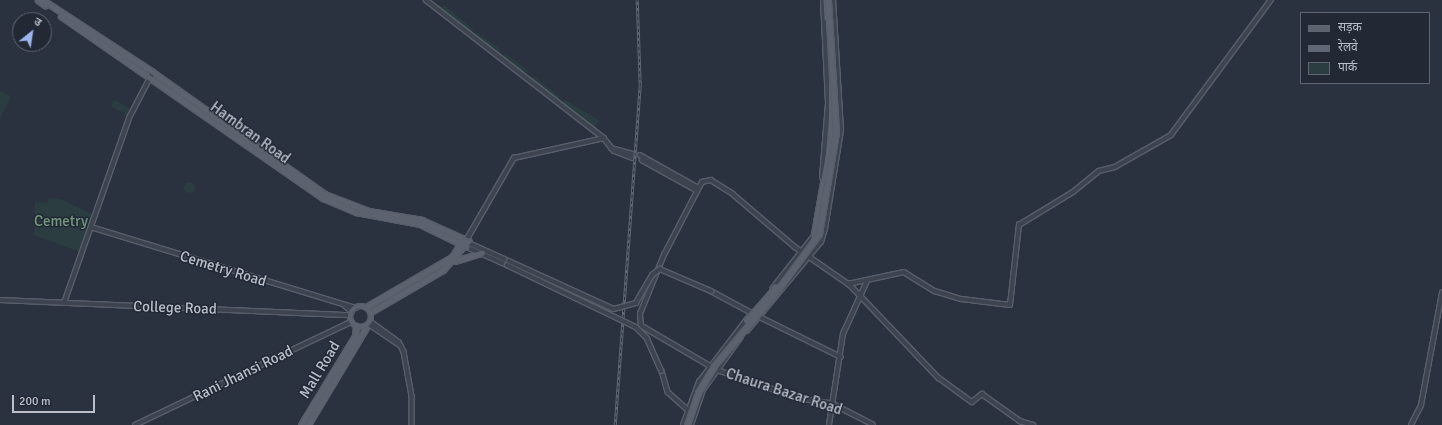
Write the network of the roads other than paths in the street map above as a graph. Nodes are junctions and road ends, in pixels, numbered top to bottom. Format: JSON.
{"nodes":[{"id":1,"x":38,"y":0,"type":"edge"},
{"id":2,"x":43,"y":0,"type":"edge"},
{"id":3,"x":426,"y":0,"type":"edge"},
{"id":4,"x":823,"y":0,"type":"edge"},
{"id":5,"x":827,"y":0,"type":"edge"},
{"id":6,"x":833,"y":0,"type":"edge"},
{"id":7,"x":1271,"y":0,"type":"edge"},
{"id":8,"x":152,"y":74,"type":"junction"},
{"id":9,"x":604,"y":138,"type":"junction"},
{"id":10,"x":612,"y":148,"type":"junction"},
{"id":11,"x":633,"y":154,"type":"tunnel mouth"},
{"id":12,"x":640,"y":155,"type":"tunnel mouth"},
{"id":13,"x":633,"y":158,"type":"tunnel mouth"},
{"id":14,"x":642,"y":160,"type":"tunnel mouth"},
{"id":15,"x":697,"y":189,"type":"junction"},
{"id":16,"x":91,"y":227,"type":"junction"},
{"id":17,"x":466,"y":242,"type":"junction"},
{"id":18,"x":800,"y":251,"type":"junction"},
{"id":19,"x":482,"y":253,"type":"junction"},
{"id":20,"x":809,"y":257,"type":"junction"},
{"id":21,"x":453,"y":262,"type":"junction"},
{"id":22,"x":508,"y":263,"type":"junction"},
{"id":23,"x":867,"y":281,"type":"junction"},
{"id":24,"x":848,"y":284,"type":"junction"},
{"id":25,"x":1442,"y":293,"type":"edge"},
{"id":26,"x":860,"y":294,"type":"junction"},
{"id":27,"x":0,"y":300,"type":"edge"},
{"id":28,"x":64,"y":303,"type":"junction"},
{"id":29,"x":366,"y":307,"type":"junction"},
{"id":30,"x":353,"y":311,"type":"junction"},
{"id":31,"x":372,"y":312,"type":"junction"},
{"id":32,"x":752,"y":313,"type":"junction"},
{"id":33,"x":762,"y":315,"type":"junction"},
{"id":34,"x":351,"y":322,"type":"junction"},
{"id":35,"x":369,"y":325,"type":"junction"},
{"id":36,"x":356,"y":327,"type":"junction"},
{"id":37,"x":401,"y":346,"type":"junction"},
{"id":38,"x":841,"y":357,"type":"junction"},
{"id":39,"x":709,"y":366,"type":"junction"},
{"id":40,"x":716,"y":370,"type":"junction"},
{"id":41,"x":832,"y":404,"type":"junction"},
{"id":42,"x":687,"y":409,"type":"junction"},
{"id":43,"x":694,"y":413,"type":"junction"},
{"id":44,"x":135,"y":425,"type":"edge"},
{"id":45,"x":301,"y":425,"type":"edge"},
{"id":46,"x":308,"y":425,"type":"edge"},
{"id":47,"x":412,"y":425,"type":"edge"},
{"id":48,"x":684,"y":425,"type":"edge"},
{"id":49,"x":687,"y":425,"type":"edge"},
{"id":50,"x":691,"y":425,"type":"edge"},
{"id":51,"x":829,"y":425,"type":"edge"},
{"id":52,"x":873,"y":425,"type":"edge"},
{"id":53,"x":1033,"y":425,"type":"edge"},
{"id":54,"x":1411,"y":425,"type":"edge"}],
"edges":[{"from":1,"to":8,"type":"main road","name":"Hambran Road"},
{"from":2,"to":8,"type":"main road","name":"Hambran Road"},
{"from":3,"to":9,"type":"street"},
{"from":4,"to":18,"type":"street"},
{"from":5,"to":48,"type":"main road","bridge":true},
{"from":5,"to":49,"type":"main road","bridge":true},
{"from":6,"to":20,"type":"street"},
{"from":7,"to":23,"type":"street"},
{"from":8,"to":16,"type":"street"},
{"from":8,"to":17,"type":"main road","name":"Hambran Road"},
{"from":9,"to":10,"type":"street"},
{"from":9,"to":17,"type":"street"},
{"from":10,"to":11,"type":"street"},
{"from":10,"to":13,"type":"street"},
{"from":12,"to":15,"type":"street"},
{"from":14,"to":15,"type":"street"},
{"from":15,"to":18,"type":"street"},
{"from":15,"to":39,"type":"street","name":"Chaura Bazar Road"},
{"from":16,"to":28,"type":"street"},
{"from":16,"to":30,"type":"street","name":"Cemetry Road"},
{"from":17,"to":19,"type":"street"},
{"from":17,"to":21,"type":"main road"},
{"from":17,"to":22,"type":"street"},
{"from":17,"to":29,"type":"main road"},
{"from":18,"to":20,"type":"street"},
{"from":18,"to":32,"type":"street"},
{"from":19,"to":21,"type":"main road"},
{"from":19,"to":22,"type":"street"},
{"from":20,"to":24,"type":"street"},
{"from":20,"to":33,"type":"street"},
{"from":21,"to":31,"type":"main road"},
{"from":22,"to":32,"type":"street","bridge":true},
{"from":22,"to":42,"type":"street","bridge":true},
{"from":23,"to":24,"type":"street"},
{"from":23,"to":26,"type":"street"},
{"from":24,"to":26,"type":"street"},
{"from":25,"to":54,"type":"street"},
{"from":26,"to":38,"type":"street"},
{"from":26,"to":53,"type":"street"},
{"from":27,"to":28,"type":"street","name":"College Road"},
{"from":28,"to":30,"type":"street","name":"College Road"},
{"from":29,"to":30,"type":"main road"},
{"from":29,"to":31,"type":"main road"},
{"from":30,"to":34,"type":"main road"},
{"from":31,"to":35,"type":"main road"},
{"from":32,"to":39,"type":"street"},
{"from":33,"to":38,"type":"street"},
{"from":33,"to":40,"type":"street"},
{"from":34,"to":36,"type":"main road"},
{"from":34,"to":44,"type":"street","name":"Rani Jhansi Road"},
{"from":35,"to":36,"type":"main road"},
{"from":35,"to":37,"type":"street"},
{"from":35,"to":37,"type":"street"},
{"from":35,"to":46,"type":"main road","name":"Mall Road"},
{"from":36,"to":45,"type":"main road","name":"Mall Road"},
{"from":37,"to":47,"type":"street"},
{"from":38,"to":41,"type":"street"},
{"from":39,"to":40,"type":"street","name":"Chaura Bazar Road"},
{"from":39,"to":42,"type":"street"},
{"from":40,"to":41,"type":"street","name":"Chaura Bazar Road"},
{"from":40,"to":43,"type":"street"},
{"from":41,"to":51,"type":"street"},
{"from":41,"to":52,"type":"street","name":"Chaura Bazar Road"},
{"from":42,"to":43,"type":"street"},
{"from":42,"to":48,"type":"street"},
{"from":43,"to":50,"type":"street"}]}
